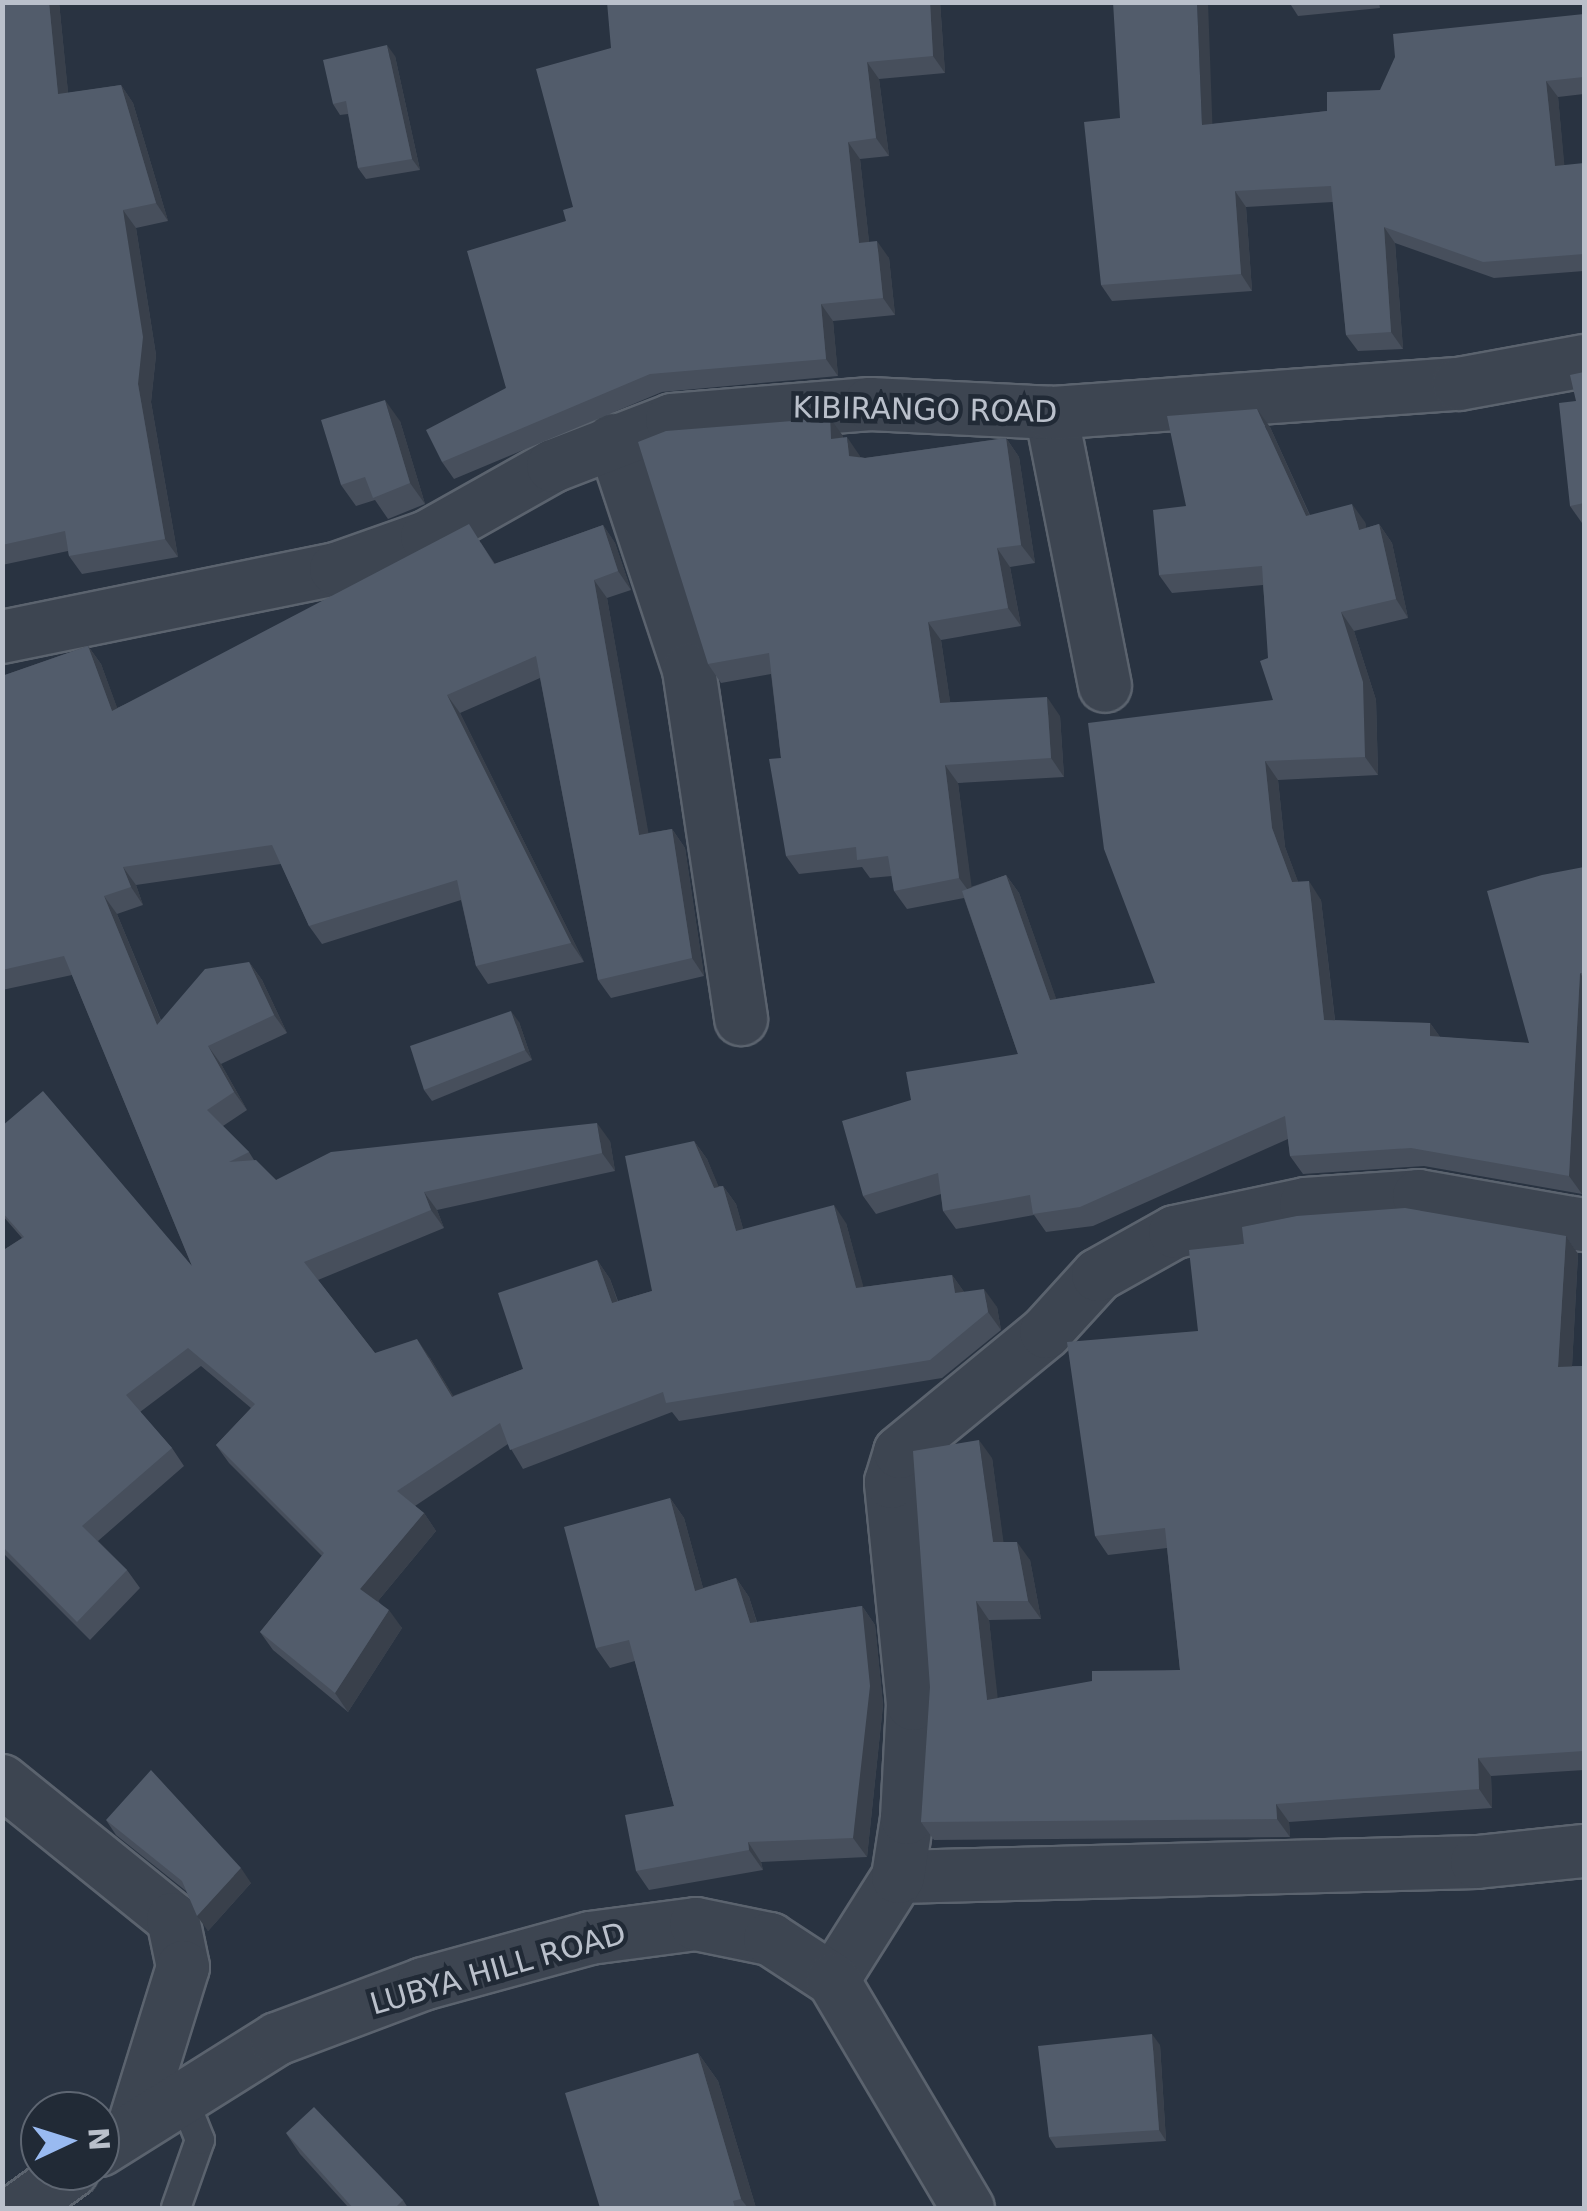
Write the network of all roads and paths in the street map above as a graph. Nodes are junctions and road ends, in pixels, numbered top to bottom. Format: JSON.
{"nodes":[{"id":1,"x":1584,"y":361,"type":"edge"},
{"id":2,"x":1051,"y":413,"type":"junction"},
{"id":3,"x":613,"y":440,"type":"junction"},
{"id":4,"x":2,"y":637,"type":"edge"},
{"id":5,"x":1105,"y":686,"type":"dead end"},
{"id":6,"x":741,"y":1019,"type":"dead end"},
{"id":7,"x":1584,"y":1225,"type":"edge"},
{"id":8,"x":2,"y":1781,"type":"edge"},
{"id":9,"x":1584,"y":1851,"type":"edge"},
{"id":10,"x":898,"y":1877,"type":"junction"},
{"id":11,"x":833,"y":1980,"type":"junction"},
{"id":12,"x":182,"y":2096,"type":"junction"},
{"id":13,"x":120,"y":2129,"type":"edge"},
{"id":14,"x":120,"y":2135,"type":"edge"},
{"id":15,"x":44,"y":2191,"type":"edge"},
{"id":16,"x":21,"y":2208,"type":"edge"},
{"id":17,"x":176,"y":2208,"type":"edge"},
{"id":18,"x":968,"y":2208,"type":"edge"}],
"edges":[{"from":1,"to":2,"type":"street","name":"KIBIRANGO ROAD"},
{"from":2,"to":3,"type":"street","name":"KIBIRANGO ROAD"},
{"from":2,"to":5,"type":"street"},
{"from":3,"to":4,"type":"street","name":"KIBIRANGO ROAD"},
{"from":3,"to":6,"type":"street"},
{"from":7,"to":10,"type":"street"},
{"from":8,"to":13,"type":"street"},
{"from":9,"to":10,"type":"street"},
{"from":10,"to":11,"type":"street"},
{"from":11,"to":12,"type":"street","name":"LUBYA HILL ROAD"},
{"from":11,"to":18,"type":"street","name":"LUBYA HILL ROAD"},
{"from":12,"to":14,"type":"street","name":"LUBYA HILL ROAD"},
{"from":12,"to":17,"type":"lane"},
{"from":15,"to":16,"type":"street"}]}
